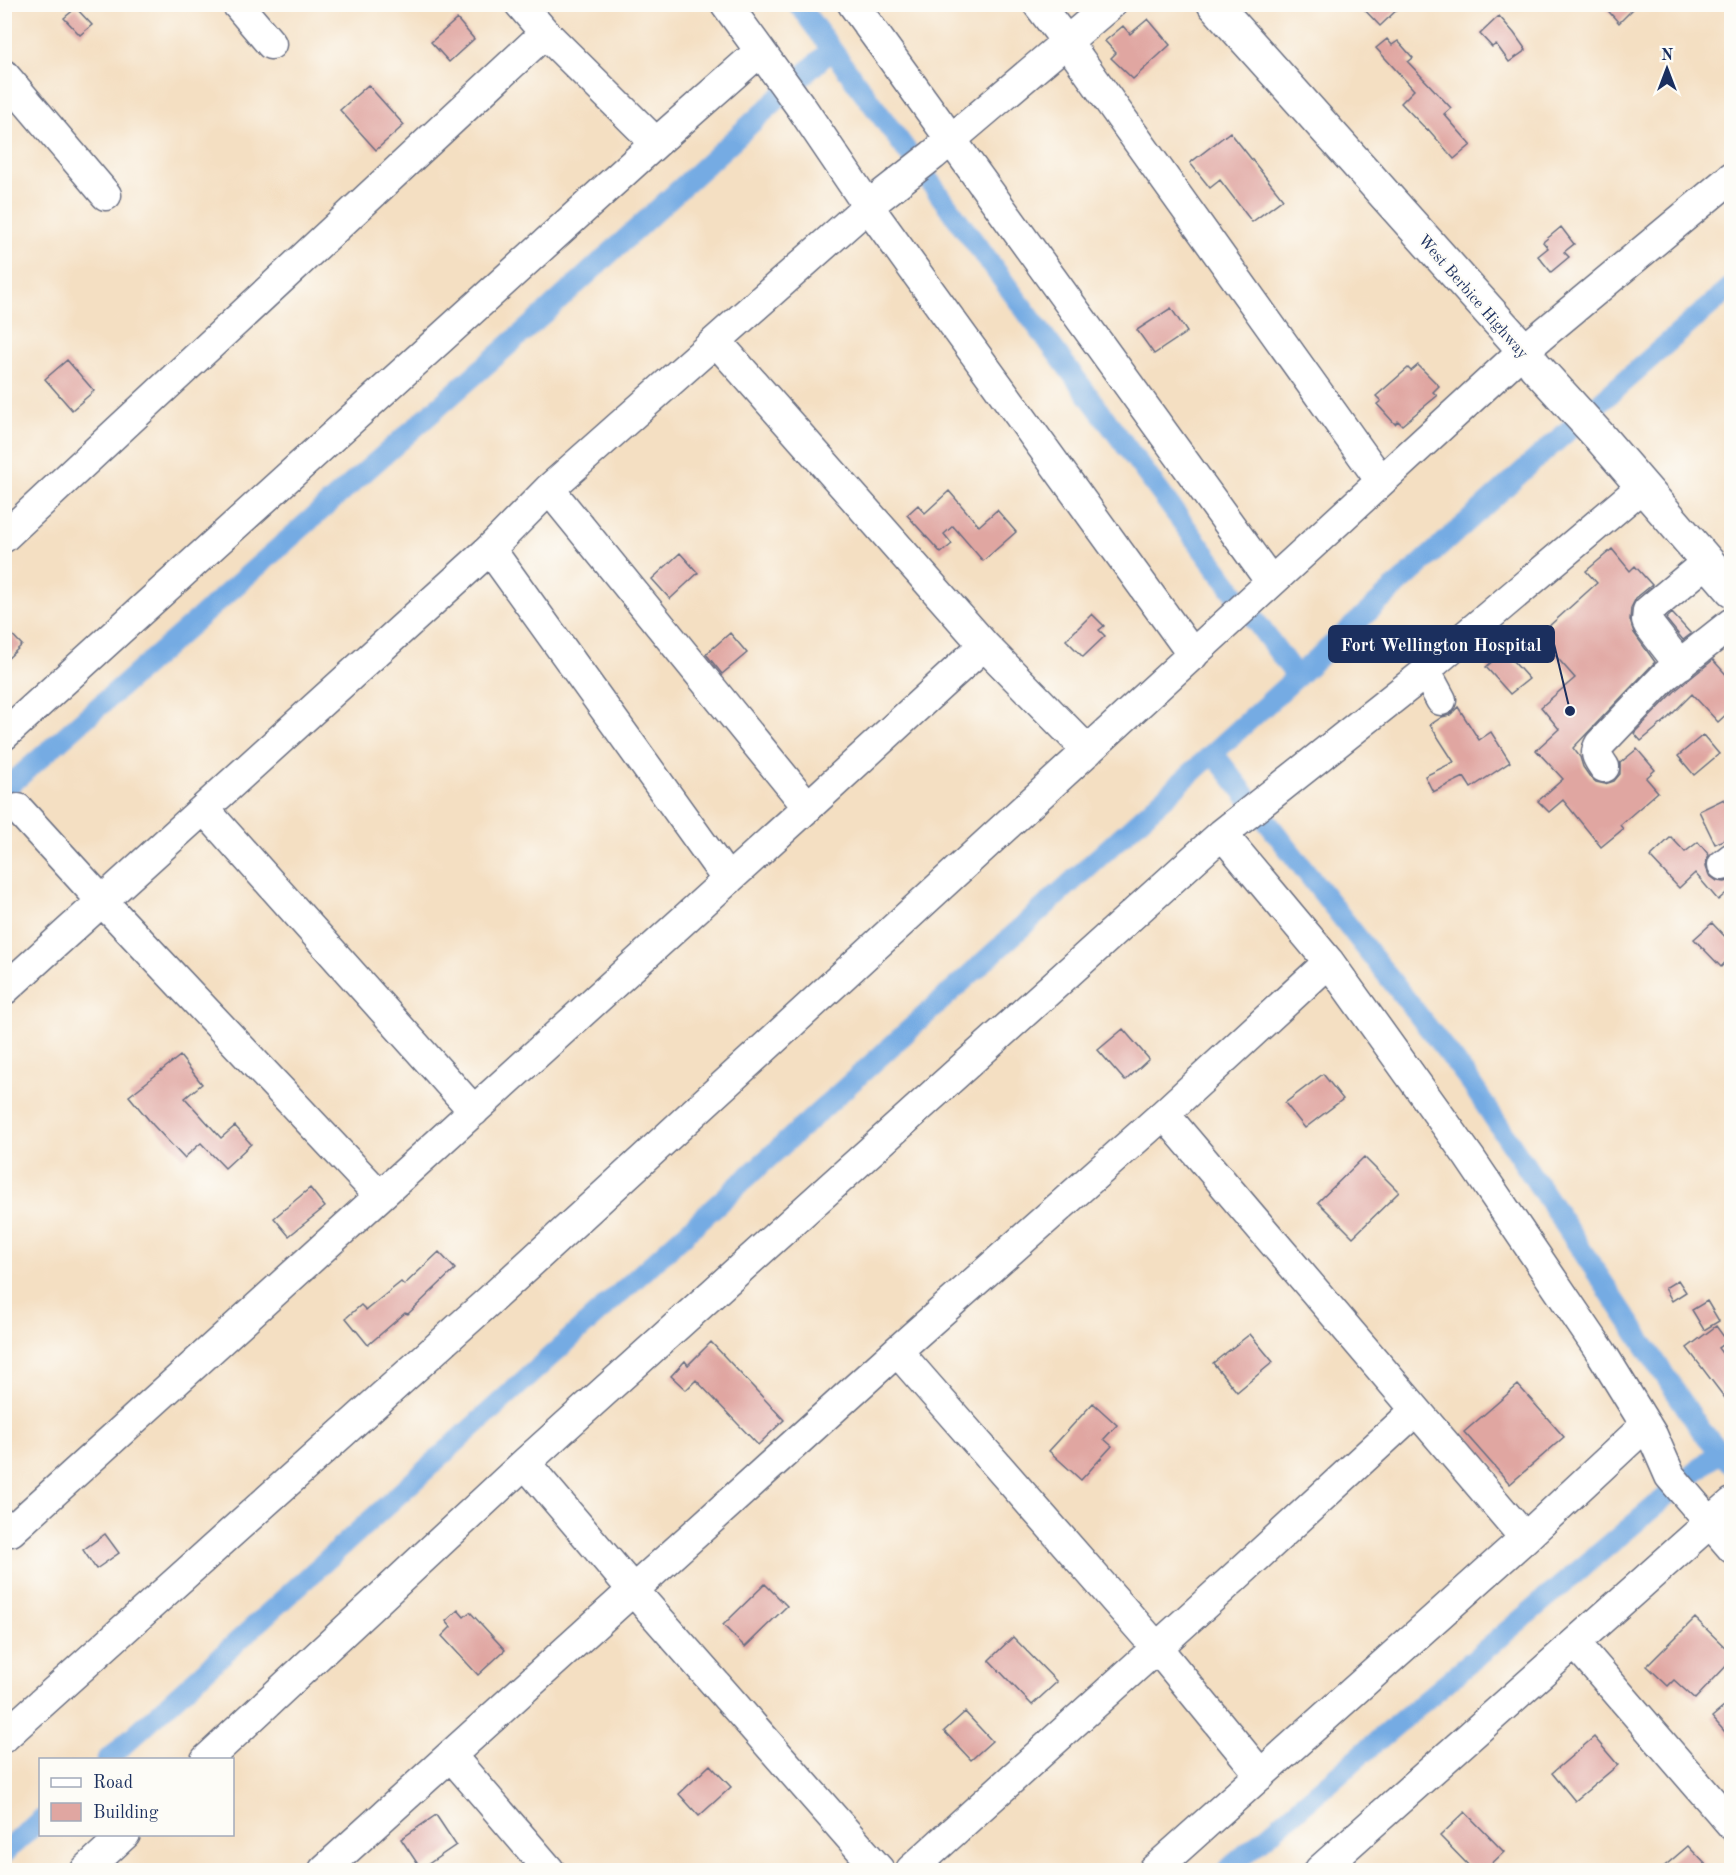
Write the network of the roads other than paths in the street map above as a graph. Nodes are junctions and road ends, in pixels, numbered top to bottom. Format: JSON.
{"nodes":[{"id":1,"x":237,"y":4,"type":"edge"},
{"id":2,"x":520,"y":4,"type":"edge"},
{"id":3,"x":726,"y":4,"type":"edge"},
{"id":4,"x":853,"y":4,"type":"edge"},
{"id":5,"x":1038,"y":4,"type":"edge"},
{"id":6,"x":1112,"y":4,"type":"edge"},
{"id":7,"x":1214,"y":4,"type":"edge"},
{"id":8,"x":545,"y":33,"type":"junction"},
{"id":9,"x":1067,"y":42,"type":"junction"},
{"id":10,"x":271,"y":44,"type":"dead end"},
{"id":11,"x":759,"y":52,"type":"junction"},
{"id":12,"x":4,"y":75,"type":"edge"},
{"id":13,"x":656,"y":143,"type":"junction"},
{"id":14,"x":942,"y":148,"type":"junction"},
{"id":15,"x":1731,"y":177,"type":"edge"},
{"id":16,"x":106,"y":195,"type":"dead end"},
{"id":17,"x":868,"y":206,"type":"junction"},
{"id":18,"x":716,"y":341,"type":"junction"},
{"id":19,"x":1529,"y":358,"type":"junction"},
{"id":20,"x":1381,"y":482,"type":"junction"},
{"id":21,"x":1643,"y":486,"type":"junction"},
{"id":22,"x":549,"y":489,"type":"junction"},
{"id":23,"x":4,"y":537,"type":"edge"},
{"id":24,"x":490,"y":549,"type":"junction"},
{"id":25,"x":1707,"y":562,"type":"junction"},
{"id":26,"x":1271,"y":582,"type":"junction"},
{"id":27,"x":1731,"y":590,"type":"edge"},
{"id":28,"x":1731,"y":623,"type":"edge"},
{"id":29,"x":984,"y":645,"type":"junction"},
{"id":30,"x":1193,"y":655,"type":"junction"},
{"id":31,"x":1680,"y":664,"type":"junction"},
{"id":32,"x":1426,"y":672,"type":"junction"},
{"id":33,"x":1441,"y":700,"type":"dead end"},
{"id":34,"x":4,"y":735,"type":"edge"},
{"id":35,"x":1088,"y":752,"type":"junction"},
{"id":36,"x":1604,"y":767,"type":"dead end"},
{"id":37,"x":808,"y":807,"type":"junction"},
{"id":38,"x":18,"y":808,"type":"dead end"},
{"id":39,"x":204,"y":808,"type":"junction"},
{"id":40,"x":1222,"y":834,"type":"junction"},
{"id":41,"x":728,"y":880,"type":"junction"},
{"id":42,"x":102,"y":901,"type":"junction"},
{"id":43,"x":1329,"y":962,"type":"junction"},
{"id":44,"x":4,"y":990,"type":"edge"},
{"id":45,"x":474,"y":1111,"type":"junction"},
{"id":46,"x":1164,"y":1114,"type":"junction"},
{"id":47,"x":380,"y":1196,"type":"junction"},
{"id":48,"x":897,"y":1351,"type":"junction"},
{"id":49,"x":1415,"y":1411,"type":"junction"},
{"id":50,"x":1646,"y":1425,"type":"junction"},
{"id":51,"x":525,"y":1463,"type":"junction"},
{"id":52,"x":1721,"y":1513,"type":"edge"},
{"id":53,"x":7,"y":1531,"type":"edge"},
{"id":54,"x":1525,"y":1538,"type":"junction"},
{"id":55,"x":1731,"y":1548,"type":"edge"},
{"id":56,"x":633,"y":1590,"type":"junction"},
{"id":57,"x":1575,"y":1643,"type":"junction"},
{"id":58,"x":1157,"y":1648,"type":"junction"},
{"id":59,"x":4,"y":1737,"type":"edge"},
{"id":60,"x":451,"y":1756,"type":"junction"},
{"id":61,"x":208,"y":1758,"type":"edge"},
{"id":62,"x":1261,"y":1775,"type":"junction"},
{"id":63,"x":1731,"y":1825,"type":"edge"},
{"id":64,"x":123,"y":1836,"type":"edge"},
{"id":65,"x":86,"y":1870,"type":"edge"},
{"id":66,"x":324,"y":1870,"type":"edge"},
{"id":67,"x":549,"y":1870,"type":"edge"},
{"id":68,"x":879,"y":1870,"type":"edge"},
{"id":69,"x":911,"y":1870,"type":"edge"},
{"id":70,"x":1154,"y":1870,"type":"edge"},
{"id":71,"x":1320,"y":1870,"type":"edge"}],
"edges":[{"from":1,"to":10,"type":"street"},
{"from":2,"to":8,"type":"street"},
{"from":3,"to":11,"type":"street"},
{"from":4,"to":14,"type":"street"},
{"from":5,"to":9,"type":"street"},
{"from":6,"to":9,"type":"street"},
{"from":7,"to":19,"type":"main road","name":"West Berbice Highway"},
{"from":8,"to":13,"type":"street"},
{"from":8,"to":23,"type":"street"},
{"from":9,"to":14,"type":"street"},
{"from":9,"to":20,"type":"street"},
{"from":11,"to":13,"type":"street"},
{"from":11,"to":17,"type":"street"},
{"from":12,"to":16,"type":"street"},
{"from":13,"to":34,"type":"street"},
{"from":14,"to":17,"type":"street"},
{"from":14,"to":26,"type":"street"},
{"from":15,"to":19,"type":"street"},
{"from":17,"to":18,"type":"street"},
{"from":17,"to":30,"type":"street"},
{"from":18,"to":22,"type":"street"},
{"from":18,"to":29,"type":"street"},
{"from":19,"to":20,"type":"street"},
{"from":19,"to":21,"type":"main road","name":"West Berbice Highway"},
{"from":20,"to":26,"type":"street"},
{"from":21,"to":25,"type":"main road","name":"West Berbice Highway"},
{"from":21,"to":32,"type":"street"},
{"from":22,"to":24,"type":"street"},
{"from":22,"to":37,"type":"street"},
{"from":24,"to":39,"type":"street"},
{"from":24,"to":41,"type":"street"},
{"from":25,"to":27,"type":"main road","name":"West Berbice Highway"},
{"from":25,"to":31,"type":"street"},
{"from":26,"to":30,"type":"street"},
{"from":28,"to":31,"type":"street"},
{"from":29,"to":35,"type":"street"},
{"from":29,"to":37,"type":"street"},
{"from":30,"to":35,"type":"street"},
{"from":31,"to":36,"type":"street"},
{"from":32,"to":33,"type":"street"},
{"from":32,"to":40,"type":"street"},
{"from":35,"to":59,"type":"street"},
{"from":37,"to":41,"type":"street"},
{"from":38,"to":42,"type":"street"},
{"from":39,"to":42,"type":"street"},
{"from":39,"to":45,"type":"street"},
{"from":40,"to":43,"type":"street"},
{"from":40,"to":51,"type":"street"},
{"from":41,"to":45,"type":"street"},
{"from":42,"to":44,"type":"street"},
{"from":42,"to":47,"type":"street"},
{"from":43,"to":46,"type":"street"},
{"from":43,"to":50,"type":"street"},
{"from":45,"to":47,"type":"street"},
{"from":46,"to":48,"type":"street"},
{"from":46,"to":49,"type":"street"},
{"from":47,"to":53,"type":"street"},
{"from":48,"to":56,"type":"street"},
{"from":48,"to":58,"type":"street"},
{"from":49,"to":54,"type":"street"},
{"from":49,"to":58,"type":"street"},
{"from":50,"to":52,"type":"street"},
{"from":50,"to":54,"type":"street"},
{"from":51,"to":56,"type":"street"},
{"from":51,"to":61,"type":"street"},
{"from":52,"to":55,"type":"street"},
{"from":52,"to":57,"type":"street"},
{"from":54,"to":62,"type":"street"},
{"from":56,"to":60,"type":"street"},
{"from":56,"to":68,"type":"street"},
{"from":57,"to":63,"type":"street"},
{"from":57,"to":71,"type":"street"},
{"from":58,"to":62,"type":"street"},
{"from":58,"to":69,"type":"street"},
{"from":60,"to":66,"type":"street"},
{"from":60,"to":67,"type":"street"},
{"from":62,"to":70,"type":"street"},
{"from":64,"to":65,"type":"street"}]}
